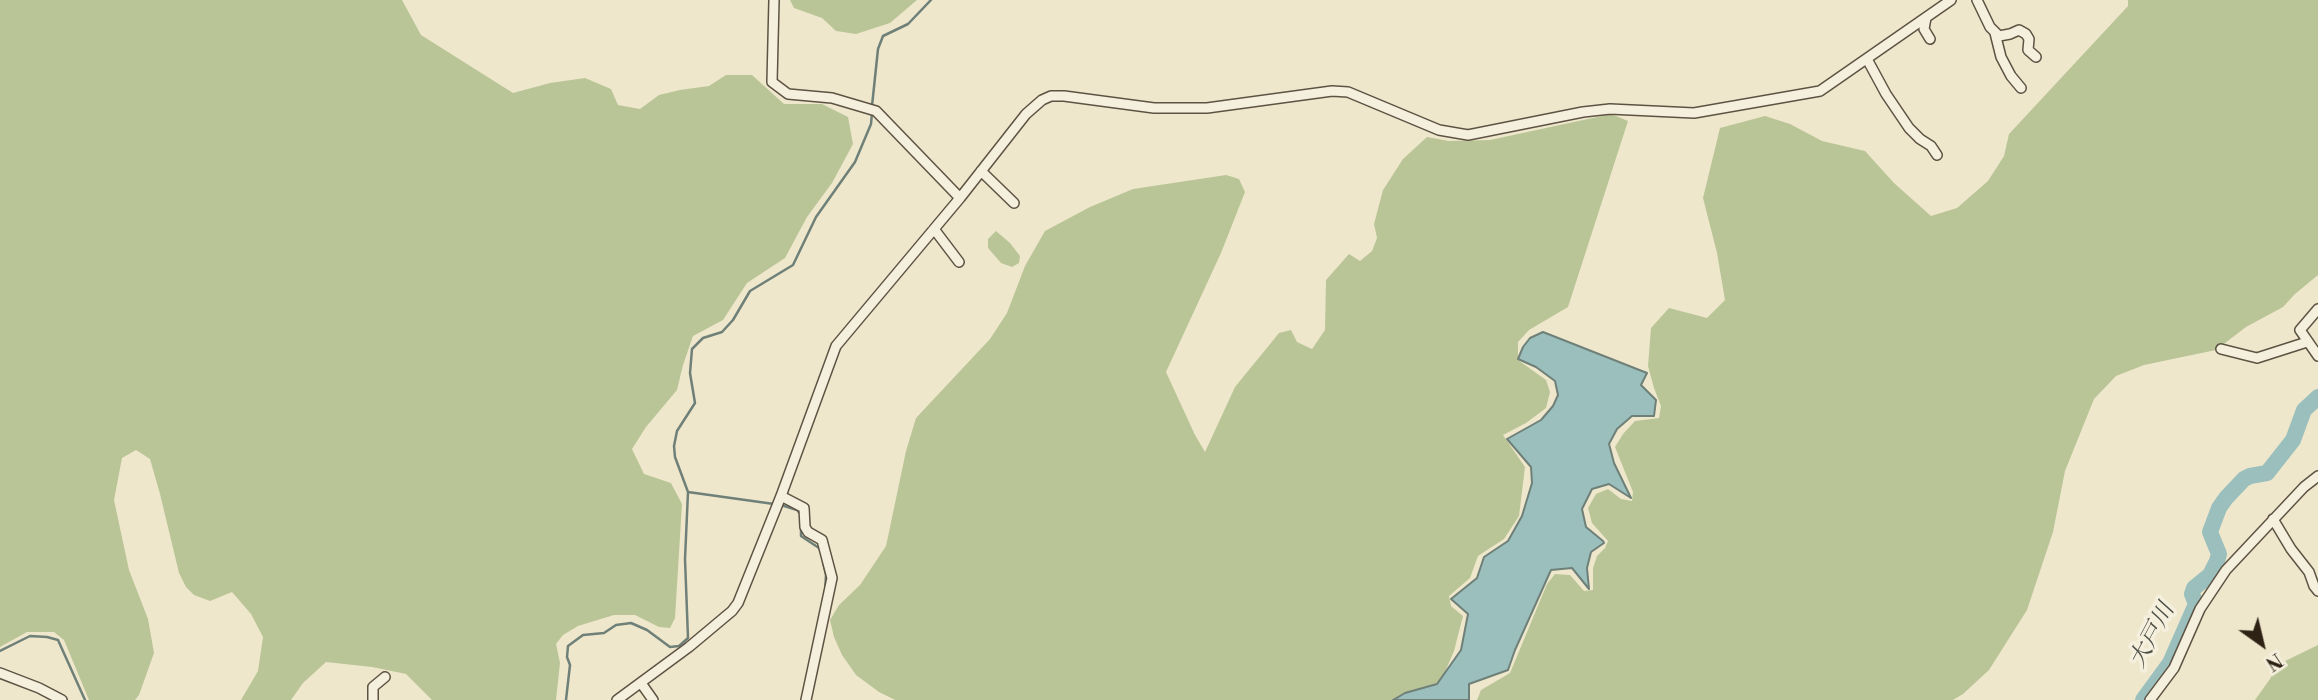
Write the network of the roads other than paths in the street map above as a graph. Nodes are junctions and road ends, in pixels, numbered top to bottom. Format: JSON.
{"nodes":[{"id":1,"x":774,"y":0,"type":"edge"},
{"id":2,"x":1951,"y":0,"type":"edge"},
{"id":3,"x":1977,"y":0,"type":"edge"},
{"id":4,"x":1926,"y":18,"type":"junction"},
{"id":5,"x":1994,"y":31,"type":"junction"},
{"id":6,"x":1930,"y":40,"type":"dead end"},
{"id":7,"x":2036,"y":57,"type":"dead end"},
{"id":8,"x":1867,"y":59,"type":"junction"},
{"id":9,"x":2021,"y":88,"type":"dead end"},
{"id":10,"x":1937,"y":155,"type":"dead end"},
{"id":11,"x":981,"y":171,"type":"junction"},
{"id":12,"x":960,"y":198,"type":"junction"},
{"id":13,"x":1014,"y":203,"type":"dead end"},
{"id":14,"x":934,"y":229,"type":"junction"},
{"id":15,"x":959,"y":262,"type":"dead end"},
{"id":16,"x":2318,"y":309,"type":"edge"},
{"id":17,"x":2307,"y":342,"type":"junction"},
{"id":18,"x":2221,"y":349,"type":"dead end"},
{"id":19,"x":2318,"y":356,"type":"edge"},
{"id":20,"x":2318,"y":476,"type":"edge"},
{"id":21,"x":781,"y":496,"type":"junction"},
{"id":22,"x":2273,"y":519,"type":"junction"},
{"id":23,"x":2318,"y":591,"type":"edge"},
{"id":24,"x":0,"y":673,"type":"edge"},
{"id":25,"x":385,"y":677,"type":"dead end"},
{"id":26,"x":641,"y":683,"type":"junction"},
{"id":27,"x":62,"y":700,"type":"edge"},
{"id":28,"x":373,"y":700,"type":"edge"},
{"id":29,"x":617,"y":700,"type":"edge"},
{"id":30,"x":653,"y":700,"type":"edge"},
{"id":31,"x":806,"y":700,"type":"edge"},
{"id":32,"x":2150,"y":700,"type":"edge"}],
"edges":[{"from":1,"to":12,"type":"street"},
{"from":2,"to":4,"type":"street"},
{"from":3,"to":5,"type":"street"},
{"from":4,"to":6,"type":"street"},
{"from":4,"to":8,"type":"street"},
{"from":5,"to":7,"type":"street"},
{"from":5,"to":9,"type":"street"},
{"from":8,"to":10,"type":"street"},
{"from":8,"to":11,"type":"street"},
{"from":11,"to":12,"type":"street"},
{"from":11,"to":13,"type":"street"},
{"from":12,"to":14,"type":"street"},
{"from":14,"to":15,"type":"street"},
{"from":14,"to":21,"type":"street"},
{"from":16,"to":17,"type":"street"},
{"from":17,"to":18,"type":"street"},
{"from":17,"to":19,"type":"street"},
{"from":20,"to":22,"type":"street"},
{"from":21,"to":26,"type":"street"},
{"from":21,"to":31,"type":"street"},
{"from":22,"to":23,"type":"street"},
{"from":22,"to":32,"type":"street"},
{"from":24,"to":27,"type":"street"},
{"from":25,"to":28,"type":"street"},
{"from":26,"to":29,"type":"street"},
{"from":26,"to":30,"type":"street"}]}
